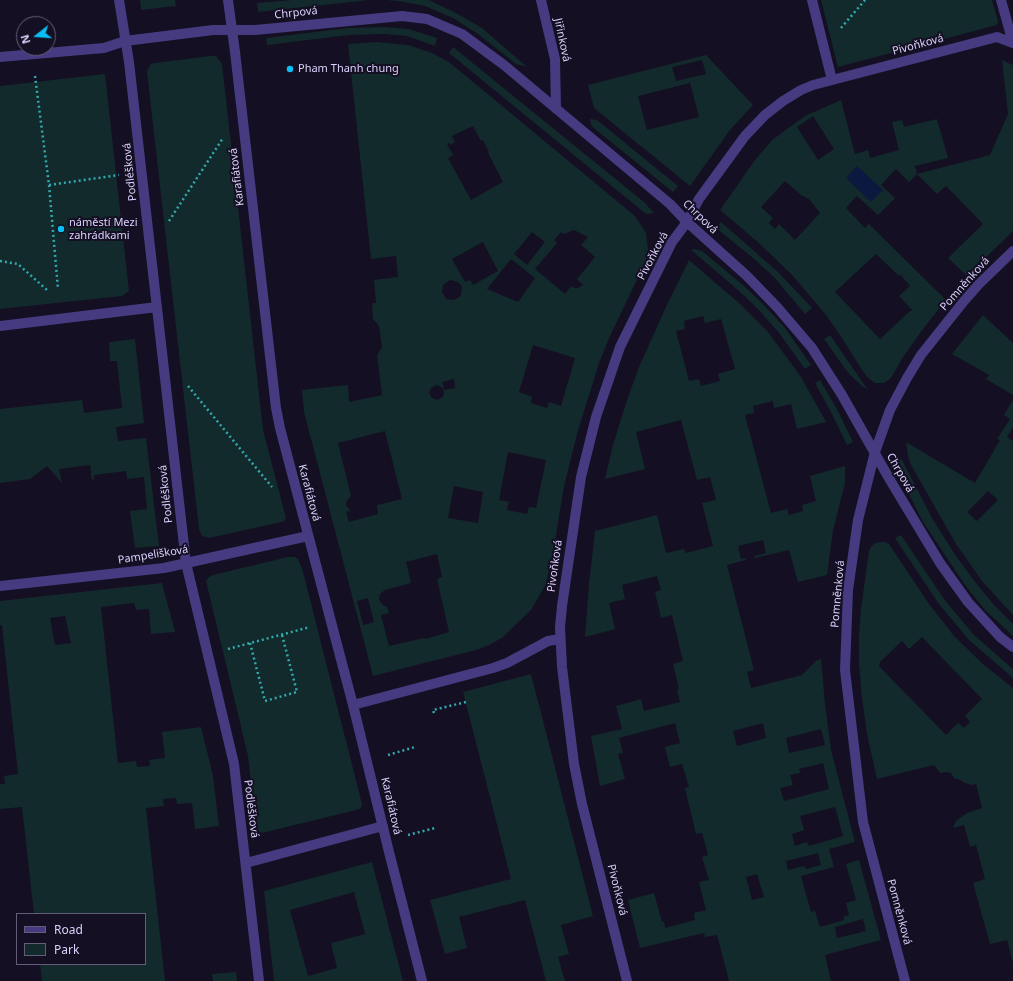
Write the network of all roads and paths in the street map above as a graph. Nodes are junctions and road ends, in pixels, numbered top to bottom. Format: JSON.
{"nodes":[{"id":1,"x":119,"y":0,"type":"edge"},
{"id":2,"x":228,"y":0,"type":"edge"},
{"id":3,"x":541,"y":0,"type":"edge"},
{"id":4,"x":812,"y":0,"type":"edge"},
{"id":5,"x":865,"y":0,"type":"edge"},
{"id":6,"x":1001,"y":0,"type":"edge"},
{"id":7,"x":232,"y":30,"type":"junction"},
{"id":8,"x":836,"y":33,"type":"dead end"},
{"id":9,"x":125,"y":42,"type":"junction"},
{"id":10,"x":1013,"y":43,"type":"edge"},
{"id":11,"x":0,"y":57,"type":"edge"},
{"id":12,"x":35,"y":76,"type":"dead end"},
{"id":13,"x":832,"y":80,"type":"junction"},
{"id":14,"x":556,"y":109,"type":"junction"},
{"id":15,"x":227,"y":132,"type":"dead end"},
{"id":16,"x":119,"y":175,"type":"dead end"},
{"id":17,"x":49,"y":185,"type":"junction"},
{"id":18,"x":687,"y":222,"type":"junction"},
{"id":19,"x":167,"y":225,"type":"dead end"},
{"id":20,"x":1013,"y":251,"type":"edge"},
{"id":21,"x":0,"y":260,"type":"edge"},
{"id":22,"x":58,"y":289,"type":"dead end"},
{"id":23,"x":47,"y":290,"type":"dead end"},
{"id":24,"x":157,"y":307,"type":"junction"},
{"id":25,"x":0,"y":326,"type":"edge"},
{"id":26,"x":184,"y":381,"type":"dead end"},
{"id":27,"x":875,"y":452,"type":"junction"},
{"id":28,"x":276,"y":491,"type":"dead end"},
{"id":29,"x":308,"y":536,"type":"junction"},
{"id":30,"x":186,"y":563,"type":"junction"},
{"id":31,"x":0,"y":586,"type":"edge"},
{"id":32,"x":312,"y":626,"type":"dead end"},
{"id":33,"x":282,"y":635,"type":"junction"},
{"id":34,"x":560,"y":639,"type":"junction"},
{"id":35,"x":250,"y":643,"type":"junction"},
{"id":36,"x":1013,"y":647,"type":"edge"},
{"id":37,"x":228,"y":649,"type":"dead end"},
{"id":38,"x":466,"y":702,"type":"dead end"},
{"id":39,"x":354,"y":705,"type":"junction"},
{"id":40,"x":434,"y":713,"type":"dead end"},
{"id":41,"x":415,"y":747,"type":"dead end"},
{"id":42,"x":387,"y":755,"type":"dead end"},
{"id":43,"x":383,"y":826,"type":"junction"},
{"id":44,"x":435,"y":828,"type":"dead end"},
{"id":45,"x":408,"y":835,"type":"dead end"},
{"id":46,"x":246,"y":863,"type":"junction"},
{"id":47,"x":259,"y":981,"type":"edge"},
{"id":48,"x":422,"y":981,"type":"edge"},
{"id":49,"x":627,"y":981,"type":"edge"},
{"id":50,"x":905,"y":981,"type":"edge"}],
"edges":[{"from":1,"to":9,"type":"street","name":"Podléšková"},
{"from":2,"to":7,"type":"street","name":"Karafiátová"},
{"from":3,"to":14,"type":"street","name":"Jiřinková"},
{"from":4,"to":13,"type":"street"},
{"from":5,"to":8,"type":"path"},
{"from":6,"to":10,"type":"street"},
{"from":7,"to":9,"type":"street","name":"Chrpová"},
{"from":7,"to":14,"type":"street","name":"Chrpová"},
{"from":7,"to":29,"type":"street","name":"Karafiátová"},
{"from":9,"to":11,"type":"street"},
{"from":9,"to":24,"type":"street","name":"Podléšková"},
{"from":10,"to":13,"type":"street","name":"Pivoňková"},
{"from":12,"to":17,"type":"path"},
{"from":13,"to":18,"type":"street","name":"Pivoňková"},
{"from":14,"to":18,"type":"street","name":"Chrpová"},
{"from":15,"to":19,"type":"path"},
{"from":16,"to":17,"type":"path"},
{"from":17,"to":22,"type":"path"},
{"from":18,"to":27,"type":"street","name":"Chrpová"},
{"from":18,"to":34,"type":"street","name":"Pivoňková"},
{"from":20,"to":27,"type":"street","name":"Pomněnková"},
{"from":21,"to":23,"type":"path"},
{"from":24,"to":25,"type":"street"},
{"from":24,"to":30,"type":"street","name":"Podléšková"},
{"from":26,"to":28,"type":"path"},
{"from":27,"to":36,"type":"street","name":"Chrpová"},
{"from":27,"to":50,"type":"street","name":"Pomněnková"},
{"from":29,"to":30,"type":"street","name":"Pampelišková"},
{"from":29,"to":39,"type":"street","name":"Karafiátová"},
{"from":30,"to":31,"type":"street","name":"Pampelišková"},
{"from":30,"to":46,"type":"street","name":"Podléšková"},
{"from":32,"to":33,"type":"path"},
{"from":33,"to":35,"type":"path"},
{"from":33,"to":35,"type":"path"},
{"from":34,"to":39,"type":"street"},
{"from":34,"to":49,"type":"street","name":"Pivoňková"},
{"from":35,"to":37,"type":"path"},
{"from":38,"to":40,"type":"path"},
{"from":39,"to":43,"type":"street","name":"Karafiátová"},
{"from":41,"to":42,"type":"path"},
{"from":43,"to":46,"type":"street"},
{"from":43,"to":48,"type":"street","name":"Karafiátová"},
{"from":44,"to":45,"type":"path"},
{"from":46,"to":47,"type":"street","name":"Podléšková"}]}
